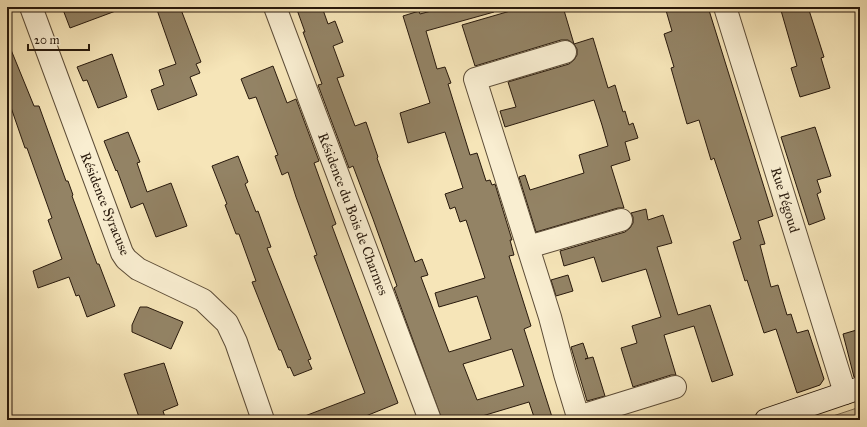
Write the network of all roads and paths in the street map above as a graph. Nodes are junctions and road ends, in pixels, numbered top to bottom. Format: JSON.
{"nodes":[{"id":1,"x":31,"y":7,"type":"edge"},
{"id":2,"x":275,"y":7,"type":"edge"},
{"id":3,"x":725,"y":7,"type":"edge"},
{"id":4,"x":565,"y":52,"type":"dead end"},
{"id":5,"x":621,"y":220,"type":"dead end"},
{"id":6,"x":528,"y":247,"type":"junction"},
{"id":7,"x":675,"y":386,"type":"dead end"},
{"id":8,"x":853,"y":391,"type":"edge"},
{"id":9,"x":578,"y":419,"type":"edge"},
{"id":10,"x":263,"y":420,"type":"edge"},
{"id":11,"x":430,"y":420,"type":"edge"},
{"id":12,"x":766,"y":420,"type":"edge"}],
"edges":[{"from":1,"to":10,"type":"street","name":"Résidence Syracuse"},
{"from":2,"to":11,"type":"street","name":"Résidence du Bois de Charmes"},
{"from":3,"to":8,"type":"street","name":"Rue Pégoud"},
{"from":4,"to":6,"type":"street"},
{"from":5,"to":6,"type":"street"},
{"from":6,"to":9,"type":"street"},
{"from":7,"to":9,"type":"street"},
{"from":8,"to":12,"type":"street"}]}
